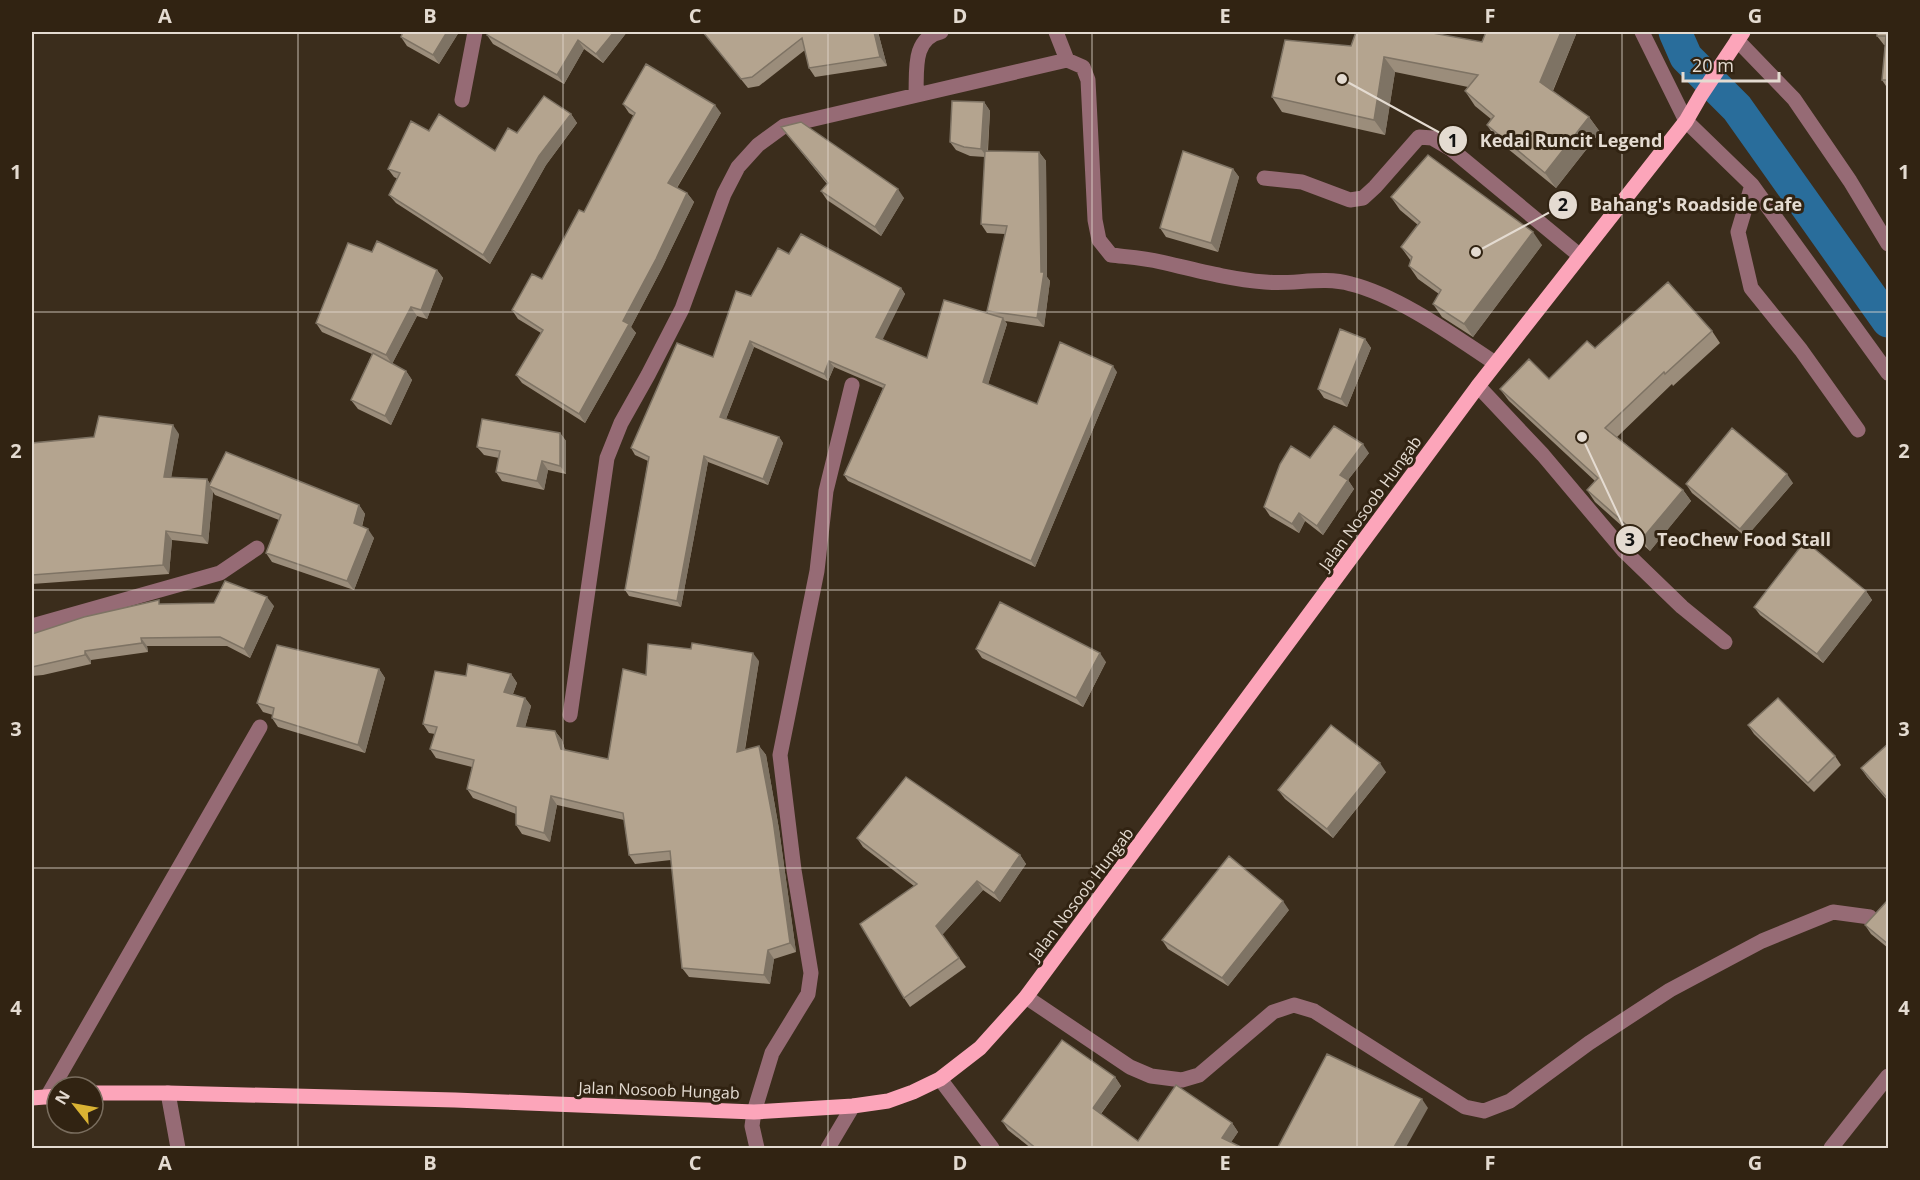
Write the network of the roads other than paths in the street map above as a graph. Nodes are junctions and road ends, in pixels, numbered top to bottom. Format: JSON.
{"nodes":[{"id":1,"x":475,"y":32,"type":"edge"},
{"id":2,"x":941,"y":32,"type":"edge"},
{"id":3,"x":1056,"y":32,"type":"edge"},
{"id":4,"x":1642,"y":32,"type":"edge"},
{"id":5,"x":1737,"y":41,"type":"edge"},
{"id":6,"x":1067,"y":60,"type":"junction"},
{"id":7,"x":916,"y":94,"type":"junction"},
{"id":8,"x":462,"y":100,"type":"dead end"},
{"id":9,"x":1686,"y":121,"type":"junction"},
{"id":10,"x":1264,"y":178,"type":"dead end"},
{"id":11,"x":1752,"y":184,"type":"junction"},
{"id":12,"x":1888,"y":244,"type":"edge"},
{"id":13,"x":1579,"y":255,"type":"junction"},
{"id":14,"x":1496,"y":363,"type":"junction"},
{"id":15,"x":1888,"y":373,"type":"edge"},
{"id":16,"x":852,"y":385,"type":"dead end"},
{"id":17,"x":1478,"y":386,"type":"junction"},
{"id":18,"x":1858,"y":430,"type":"dead end"},
{"id":19,"x":257,"y":548,"type":"dead end"},
{"id":20,"x":32,"y":626,"type":"edge"},
{"id":21,"x":1725,"y":642,"type":"dead end"},
{"id":22,"x":570,"y":715,"type":"dead end"},
{"id":23,"x":260,"y":727,"type":"dead end"},
{"id":24,"x":1870,"y":917,"type":"edge"},
{"id":25,"x":1026,"y":997,"type":"junction"},
{"id":26,"x":58,"y":1075,"type":"edge"},
{"id":27,"x":1888,"y":1076,"type":"edge"},
{"id":28,"x":940,"y":1079,"type":"junction"},
{"id":29,"x":105,"y":1093,"type":"edge"},
{"id":30,"x":168,"y":1093,"type":"junction"},
{"id":31,"x":853,"y":1106,"type":"junction"},
{"id":32,"x":754,"y":1112,"type":"junction"},
{"id":33,"x":178,"y":1149,"type":"edge"},
{"id":34,"x":757,"y":1149,"type":"edge"},
{"id":35,"x":828,"y":1149,"type":"edge"},
{"id":36,"x":992,"y":1149,"type":"edge"},
{"id":37,"x":1831,"y":1149,"type":"edge"}],
"edges":[{"from":1,"to":8,"type":"street"},
{"from":2,"to":7,"type":"street"},
{"from":3,"to":6,"type":"street"},
{"from":4,"to":9,"type":"street"},
{"from":5,"to":9,"type":"main road","name":"Jalan Nosoob Hungab"},
{"from":5,"to":12,"type":"street"},
{"from":6,"to":7,"type":"street"},
{"from":6,"to":14,"type":"street"},
{"from":7,"to":22,"type":"street"},
{"from":9,"to":11,"type":"street"},
{"from":9,"to":13,"type":"main road","name":"Jalan Nosoob Hungab"},
{"from":10,"to":13,"type":"street"},
{"from":11,"to":15,"type":"street"},
{"from":11,"to":18,"type":"street"},
{"from":13,"to":14,"type":"main road","name":"Jalan Nosoob Hungab"},
{"from":14,"to":17,"type":"main road","name":"Jalan Nosoob Hungab"},
{"from":16,"to":32,"type":"street"},
{"from":17,"to":21,"type":"street"},
{"from":17,"to":25,"type":"main road","name":"Jalan Nosoob Hungab"},
{"from":19,"to":20,"type":"street"},
{"from":23,"to":26,"type":"street"},
{"from":24,"to":25,"type":"street"},
{"from":25,"to":28,"type":"main road","name":"Jalan Nosoob Hungab"},
{"from":27,"to":37,"type":"street"},
{"from":28,"to":31,"type":"main road","name":"Jalan Nosoob Hungab"},
{"from":28,"to":36,"type":"street"},
{"from":29,"to":30,"type":"main road","name":"Jalan Nosoob Hungab"},
{"from":30,"to":32,"type":"main road","name":"Jalan Nosoob Hungab"},
{"from":30,"to":33,"type":"street"},
{"from":31,"to":32,"type":"main road","name":"Jalan Nosoob Hungab"},
{"from":31,"to":35,"type":"street"},
{"from":32,"to":34,"type":"street"}]}
